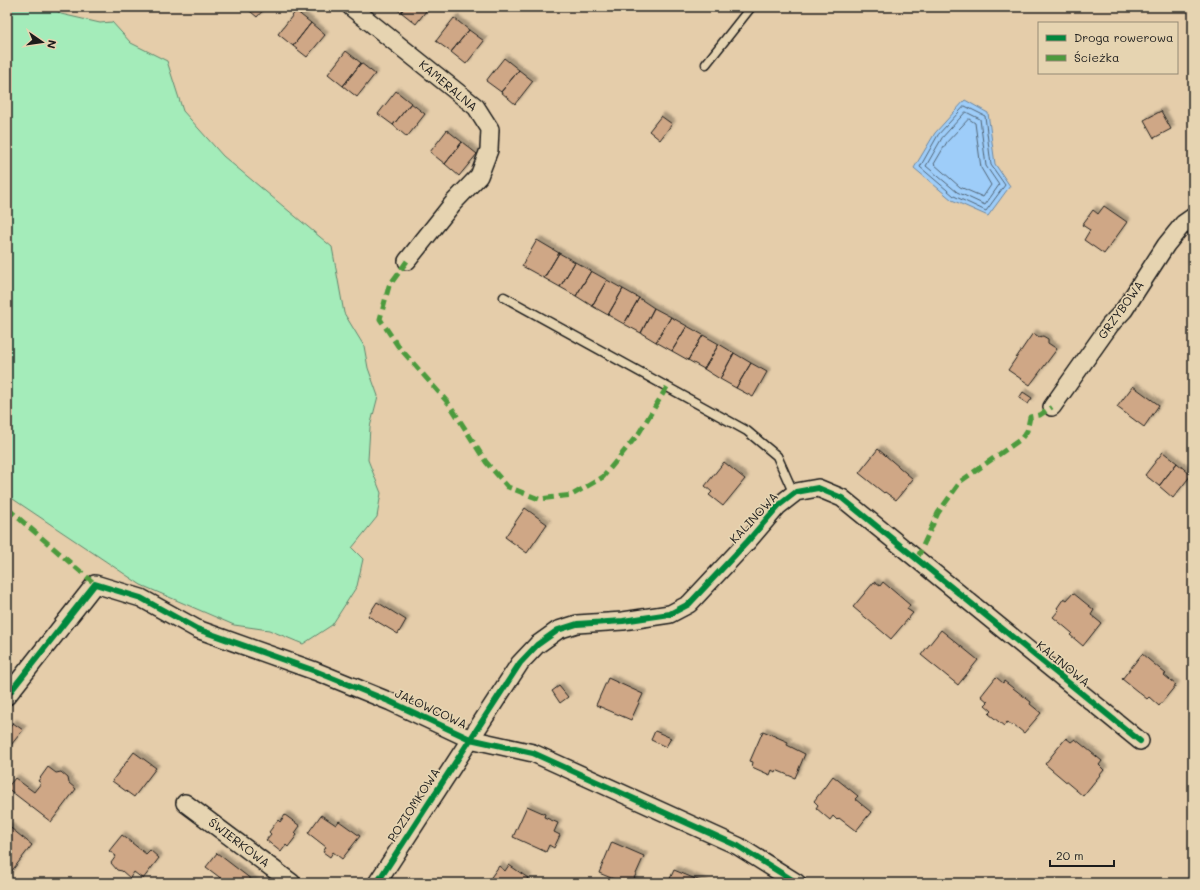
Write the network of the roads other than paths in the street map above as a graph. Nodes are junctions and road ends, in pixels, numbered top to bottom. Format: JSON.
{"nodes":[{"id":1,"x":351,"y":7,"type":"edge"},
{"id":2,"x":751,"y":7,"type":"edge"},
{"id":3,"x":706,"y":64,"type":"dead end"},
{"id":4,"x":1193,"y":217,"type":"edge"},
{"id":5,"x":407,"y":261,"type":"dead end"},
{"id":6,"x":504,"y":297,"type":"dead end"},
{"id":7,"x":1052,"y":407,"type":"dead end"},
{"id":8,"x":794,"y":494,"type":"junction"},
{"id":9,"x":7,"y":696,"type":"edge"},
{"id":10,"x":470,"y":739,"type":"junction"},
{"id":11,"x":1140,"y":741,"type":"dead end"},
{"id":12,"x":186,"y":802,"type":"dead end"},
{"id":13,"x":292,"y":883,"type":"edge"},
{"id":14,"x":377,"y":883,"type":"edge"},
{"id":15,"x":797,"y":883,"type":"edge"}],
"edges":[{"from":1,"to":5,"type":"street","name":"KAMERALNA"},
{"from":2,"to":3,"type":"lane"},
{"from":4,"to":7,"type":"street","name":"GRZYBOWA"},
{"from":6,"to":8,"type":"lane","name":"KALINOWA"},
{"from":8,"to":10,"type":"street","name":"KALINOWA"},
{"from":8,"to":11,"type":"street","name":"KALINOWA"},
{"from":9,"to":10,"type":"street","name":"JAŁOWCOWA"},
{"from":10,"to":14,"type":"street","name":"POZIOMKOWA"},
{"from":10,"to":15,"type":"street","name":"JAŁOWCOWA"},
{"from":12,"to":13,"type":"street","name":"ŚWIERKOWA"}]}
